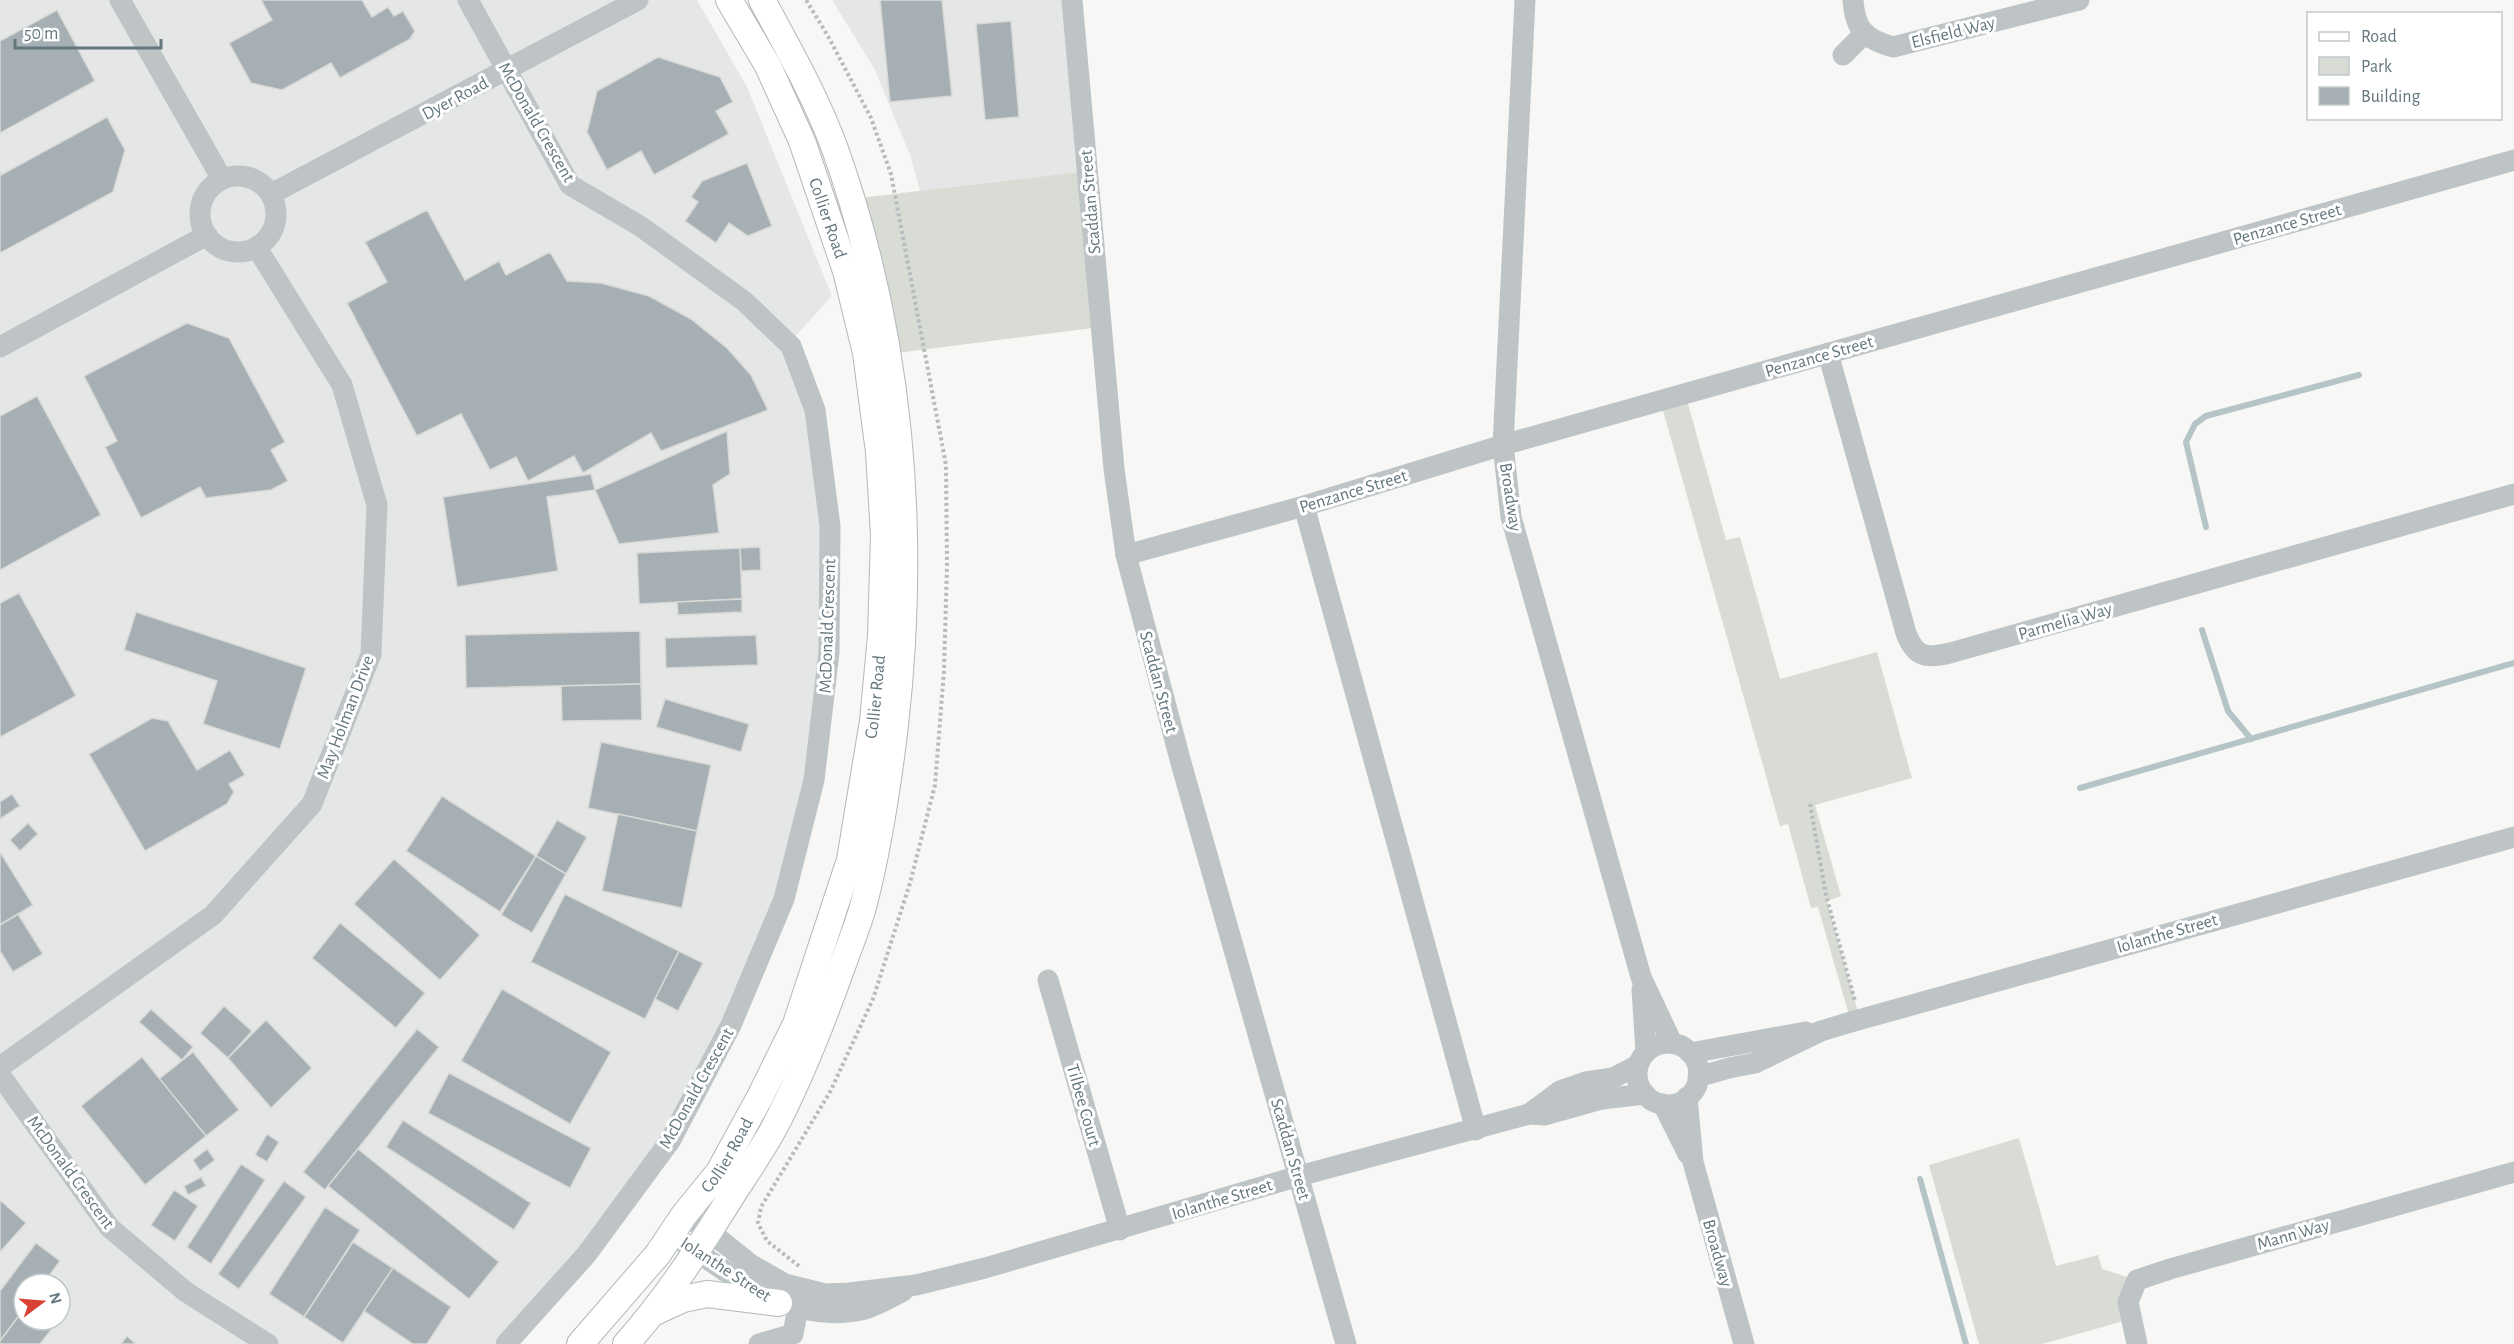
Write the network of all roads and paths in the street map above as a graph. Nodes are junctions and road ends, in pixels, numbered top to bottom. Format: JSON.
{"nodes":[{"id":1,"x":120,"y":0,"type":"edge"},
{"id":2,"x":468,"y":0,"type":"edge"},
{"id":3,"x":638,"y":0,"type":"edge"},
{"id":4,"x":729,"y":0,"type":"edge"},
{"id":5,"x":762,"y":0,"type":"edge"},
{"id":6,"x":1072,"y":0,"type":"edge"},
{"id":7,"x":1525,"y":0,"type":"edge"},
{"id":8,"x":1853,"y":0,"type":"edge"},
{"id":9,"x":2079,"y":0,"type":"edge"},
{"id":10,"x":1865,"y":33,"type":"junction"},
{"id":11,"x":1844,"y":55,"type":"dead end"},
{"id":12,"x":507,"y":71,"type":"junction"},
{"id":13,"x":2514,"y":160,"type":"edge"},
{"id":14,"x":222,"y":179,"type":"junction"},
{"id":15,"x":271,"y":194,"type":"junction"},
{"id":16,"x":207,"y":235,"type":"junction"},
{"id":17,"x":256,"y":248,"type":"junction"},
{"id":18,"x":0,"y":347,"type":"edge"},
{"id":19,"x":1828,"y":353,"type":"junction"},
{"id":20,"x":1503,"y":445,"type":"junction"},
{"id":21,"x":2514,"y":495,"type":"edge"},
{"id":22,"x":1304,"y":506,"type":"junction"},
{"id":23,"x":1126,"y":555,"type":"junction"},
{"id":24,"x":1810,"y":804,"type":"dead end"},
{"id":25,"x":2514,"y":837,"type":"edge"},
{"id":26,"x":1641,"y":977,"type":"junction"},
{"id":27,"x":1048,"y":980,"type":"dead end"},
{"id":28,"x":1860,"y":1019,"type":"junction"},
{"id":29,"x":1821,"y":1030,"type":"junction"},
{"id":30,"x":1681,"y":1048,"type":"junction"},
{"id":31,"x":1642,"y":1059,"type":"junction"},
{"id":32,"x":0,"y":1067,"type":"edge"},
{"id":33,"x":0,"y":1074,"type":"edge"},
{"id":34,"x":1698,"y":1077,"type":"junction"},
{"id":35,"x":1687,"y":1097,"type":"junction"},
{"id":36,"x":1654,"y":1099,"type":"junction"},
{"id":37,"x":1529,"y":1114,"type":"junction"},
{"id":38,"x":1476,"y":1130,"type":"junction"},
{"id":39,"x":1693,"y":1162,"type":"junction"},
{"id":40,"x":2514,"y":1172,"type":"edge"},
{"id":41,"x":1299,"y":1176,"type":"junction"},
{"id":42,"x":678,"y":1225,"type":"junction"},
{"id":43,"x":1120,"y":1230,"type":"junction"},
{"id":44,"x":704,"y":1242,"type":"junction"},
{"id":45,"x":793,"y":1300,"type":"junction"},
{"id":46,"x":655,"y":1312,"type":"junction"},
{"id":47,"x":268,"y":1344,"type":"edge"},
{"id":48,"x":506,"y":1344,"type":"edge"},
{"id":49,"x":580,"y":1344,"type":"edge"},
{"id":50,"x":627,"y":1344,"type":"edge"},
{"id":51,"x":759,"y":1344,"type":"edge"},
{"id":52,"x":1346,"y":1344,"type":"edge"},
{"id":53,"x":1744,"y":1344,"type":"edge"},
{"id":54,"x":2137,"y":1344,"type":"edge"}],
"edges":[{"from":1,"to":14,"type":"street"},
{"from":2,"to":12,"type":"street","name":"McDonald Crescent"},
{"from":3,"to":12,"type":"street","name":"Dyer Road"},
{"from":4,"to":42,"type":"main road","name":"Collier Road"},
{"from":5,"to":44,"type":"main road","name":"Collier Road"},
{"from":6,"to":23,"type":"street","name":"Scaddan Street"},
{"from":7,"to":20,"type":"street","name":"Broadway"},
{"from":8,"to":10,"type":"street"},
{"from":9,"to":10,"type":"street","name":"Elsfield Way"},
{"from":10,"to":11,"type":"street"},
{"from":12,"to":15,"type":"street","name":"Dyer Road"},
{"from":12,"to":48,"type":"street","name":"McDonald Crescent"},
{"from":13,"to":19,"type":"street","name":"Penzance Street"},
{"from":14,"to":15,"type":"street"},
{"from":14,"to":16,"type":"street"},
{"from":15,"to":17,"type":"street"},
{"from":16,"to":17,"type":"street"},
{"from":16,"to":18,"type":"street"},
{"from":17,"to":32,"type":"street","name":"May Holman Drive"},
{"from":19,"to":20,"type":"street","name":"Penzance Street"},
{"from":19,"to":21,"type":"street","name":"Parmelia Way"},
{"from":20,"to":22,"type":"street","name":"Penzance Street"},
{"from":20,"to":26,"type":"street","name":"Broadway"},
{"from":22,"to":23,"type":"street","name":"Penzance Street"},
{"from":22,"to":38,"type":"street"},
{"from":23,"to":41,"type":"street","name":"Scaddan Street"},
{"from":24,"to":28,"type":"path"},
{"from":25,"to":28,"type":"street","name":"Iolanthe Street"},
{"from":26,"to":30,"type":"street","name":"Broadway"},
{"from":26,"to":31,"type":"street","name":"Broadway"},
{"from":27,"to":43,"type":"street","name":"Tilbee Court"},
{"from":28,"to":29,"type":"street","name":"Iolanthe Street"},
{"from":29,"to":30,"type":"street","name":"Iolanthe Street"},
{"from":29,"to":34,"type":"street","name":"Iolanthe Street"},
{"from":30,"to":31,"type":"street"},
{"from":30,"to":34,"type":"street"},
{"from":31,"to":36,"type":"street"},
{"from":31,"to":37,"type":"street","name":"Iolanthe Street"},
{"from":33,"to":47,"type":"street","name":"McDonald Crescent"},
{"from":34,"to":35,"type":"street"},
{"from":35,"to":36,"type":"street"},
{"from":35,"to":39,"type":"street","name":"Broadway"},
{"from":36,"to":37,"type":"street","name":"Iolanthe Street"},
{"from":36,"to":39,"type":"street","name":"Broadway"},
{"from":37,"to":38,"type":"street","name":"Iolanthe Street"},
{"from":38,"to":41,"type":"street","name":"Iolanthe Street"},
{"from":39,"to":53,"type":"street","name":"Broadway"},
{"from":40,"to":54,"type":"street","name":"Mann Way"},
{"from":41,"to":43,"type":"street","name":"Iolanthe Street"},
{"from":41,"to":52,"type":"street","name":"Scaddan Street"},
{"from":42,"to":44,"type":"street","name":"Iolanthe Street"},
{"from":42,"to":49,"type":"main road","name":"Collier Road"},
{"from":43,"to":45,"type":"street","name":"Iolanthe Street"},
{"from":44,"to":45,"type":"street","name":"Iolanthe Street"},
{"from":44,"to":46,"type":"main road","name":"Collier Road"},
{"from":45,"to":46,"type":"main road"},
{"from":45,"to":51,"type":"street"},
{"from":46,"to":50,"type":"main road","name":"Collier Road"}]}
